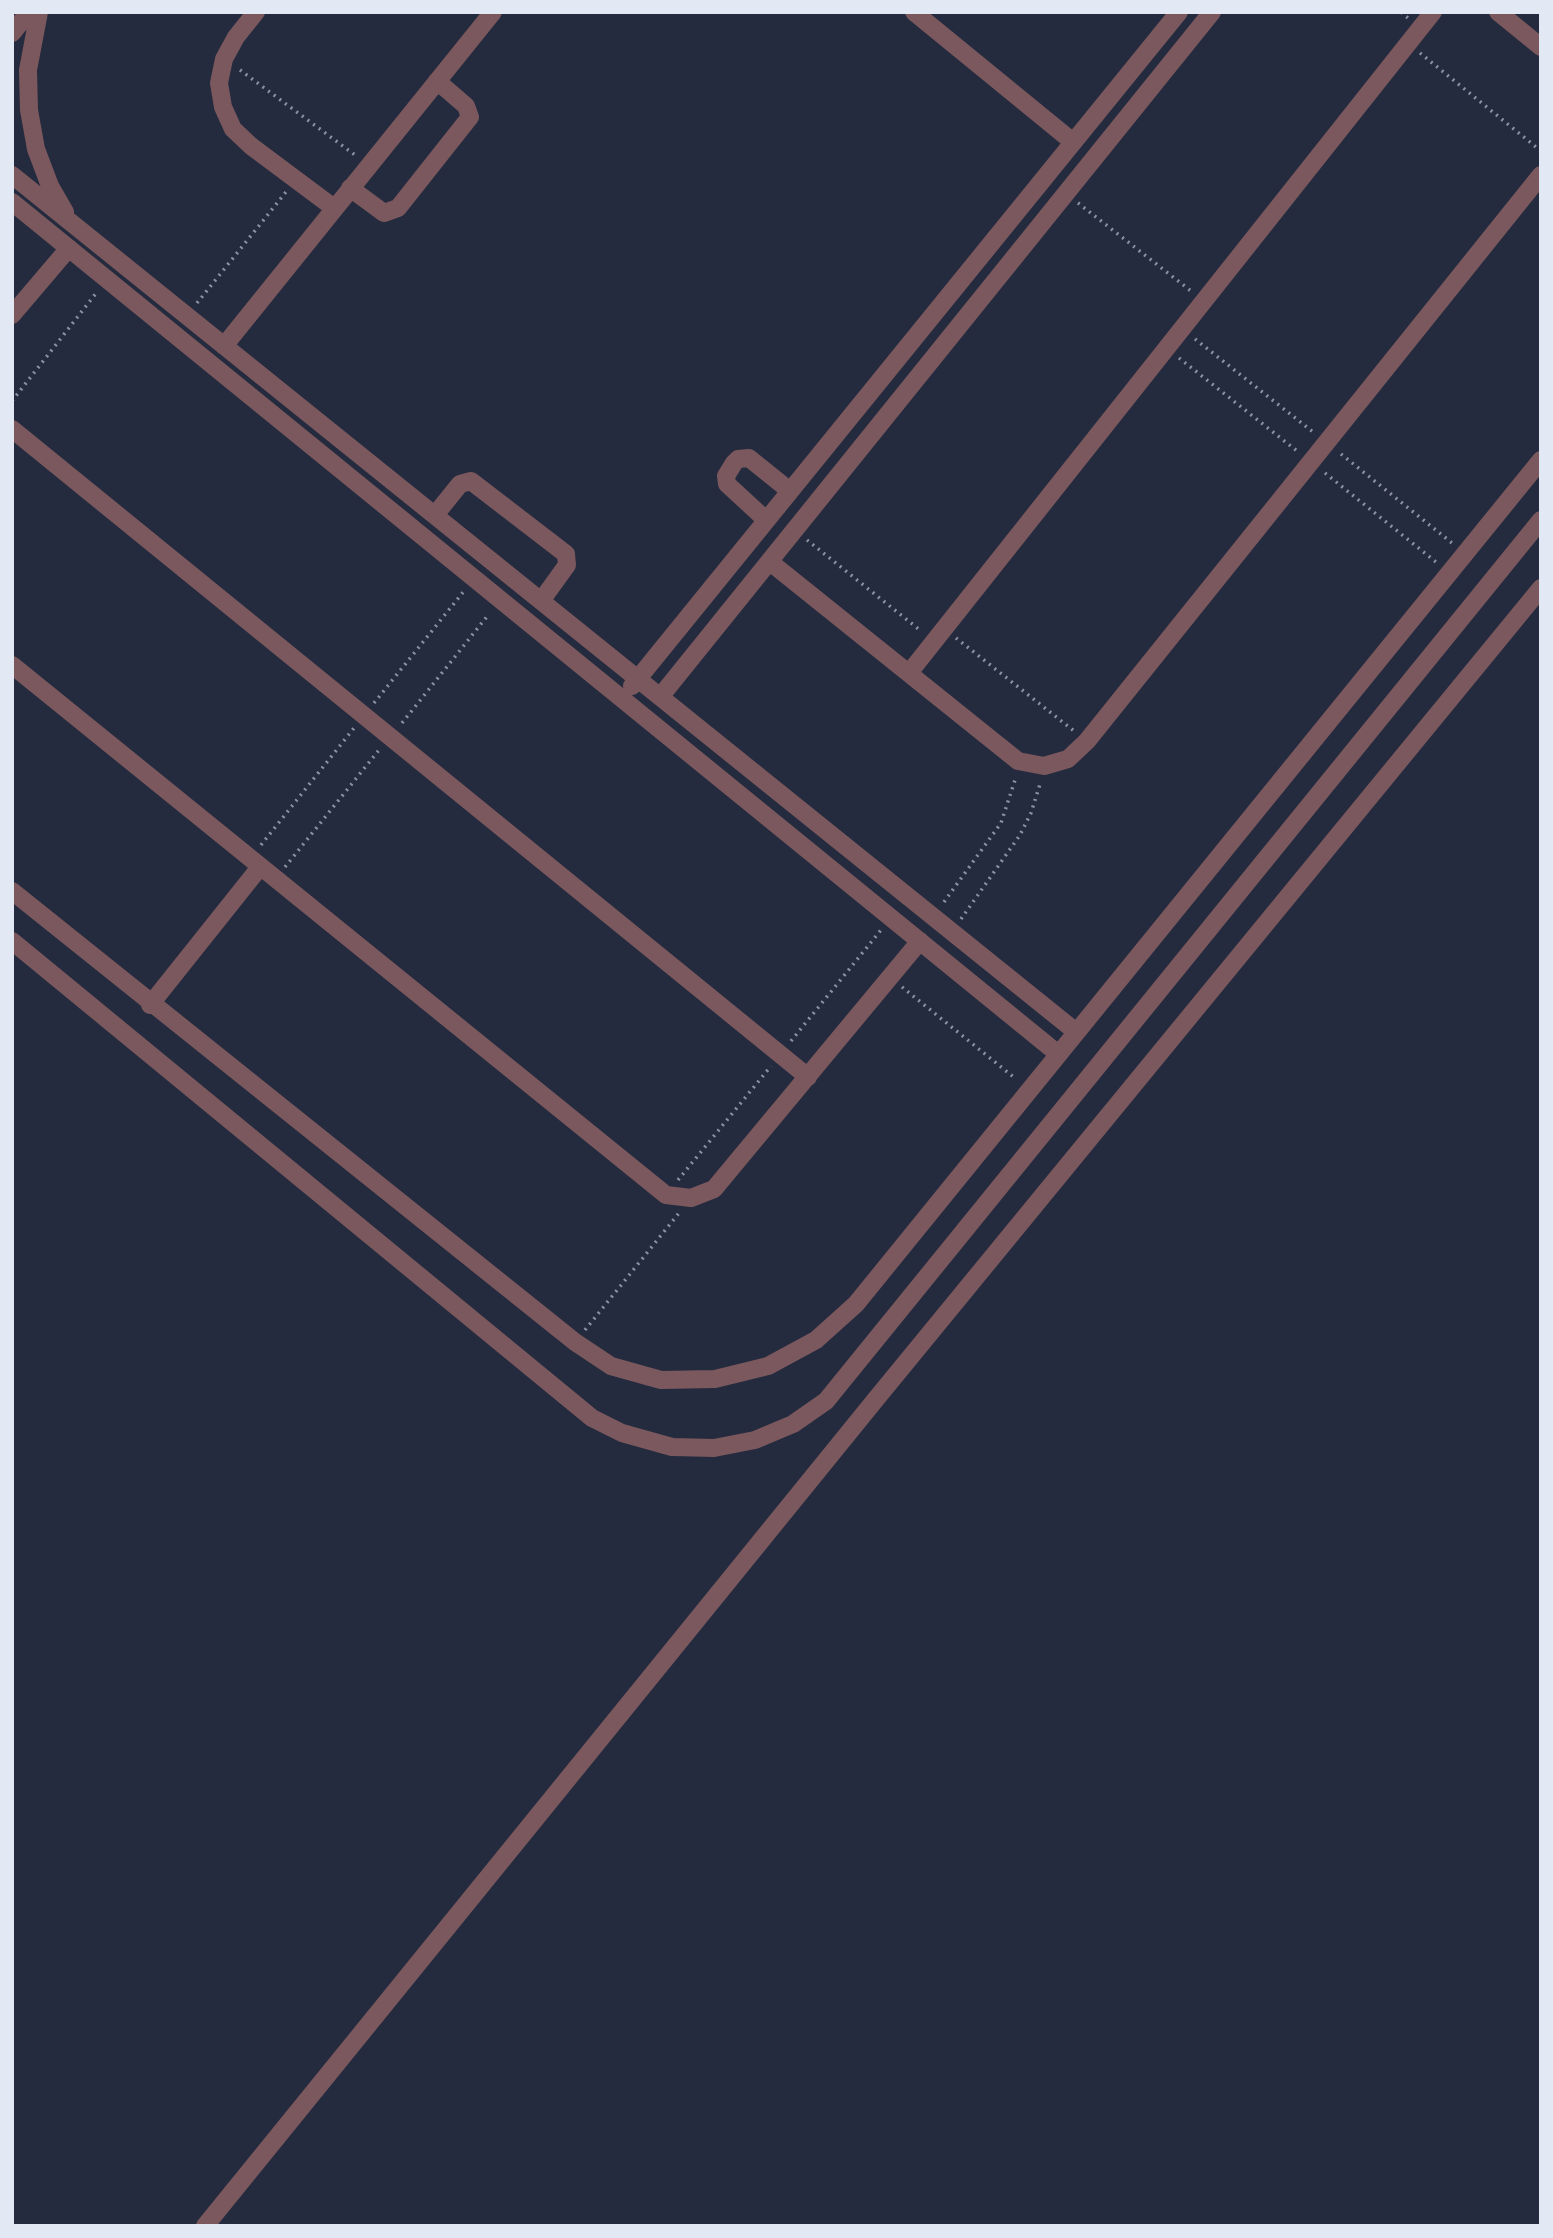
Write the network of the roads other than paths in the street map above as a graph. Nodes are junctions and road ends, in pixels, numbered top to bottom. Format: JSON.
{"nodes":[{"id":1,"x":29,"y":12,"type":"edge"},
{"id":2,"x":39,"y":12,"type":"edge"},
{"id":3,"x":256,"y":12,"type":"edge"},
{"id":4,"x":493,"y":12,"type":"edge"},
{"id":5,"x":914,"y":12,"type":"edge"},
{"id":6,"x":1179,"y":12,"type":"edge"},
{"id":7,"x":1212,"y":12,"type":"edge"},
{"id":8,"x":1433,"y":12,"type":"edge"},
{"id":9,"x":1498,"y":12,"type":"edge"},
{"id":10,"x":12,"y":33,"type":"edge"},
{"id":11,"x":1541,"y":47,"type":"edge"},
{"id":12,"x":437,"y":81,"type":"junction"},
{"id":13,"x":1073,"y":142,"type":"junction"},
{"id":14,"x":12,"y":175,"type":"edge"},
{"id":15,"x":1541,"y":175,"type":"edge"},
{"id":16,"x":350,"y":188,"type":"junction"},
{"id":17,"x":12,"y":202,"type":"edge"},
{"id":18,"x":334,"y":208,"type":"junction"},
{"id":19,"x":70,"y":221,"type":"junction"},
{"id":20,"x":69,"y":248,"type":"junction"},
{"id":21,"x":12,"y":315,"type":"edge"},
{"id":22,"x":224,"y":346,"type":"junction"},
{"id":23,"x":12,"y":429,"type":"edge"},
{"id":24,"x":1541,"y":460,"type":"edge"},
{"id":25,"x":790,"y":491,"type":"junction"},
{"id":26,"x":435,"y":515,"type":"junction"},
{"id":27,"x":766,"y":520,"type":"junction"},
{"id":28,"x":1541,"y":520,"type":"edge"},
{"id":29,"x":770,"y":562,"type":"junction"},
{"id":30,"x":1541,"y":588,"type":"edge"},
{"id":31,"x":541,"y":601,"type":"junction"},
{"id":32,"x":12,"y":665,"type":"edge"},
{"id":33,"x":909,"y":673,"type":"junction"},
{"id":34,"x":637,"y":678,"type":"junction"},
{"id":35,"x":660,"y":697,"type":"junction"},
{"id":36,"x":622,"y":698,"type":"junction"},
{"id":37,"x":260,"y":867,"type":"junction"},
{"id":38,"x":12,"y":891,"type":"edge"},
{"id":39,"x":920,"y":941,"type":"junction"},
{"id":40,"x":12,"y":942,"type":"edge"},
{"id":41,"x":150,"y":1004,"type":"junction"},
{"id":42,"x":1075,"y":1031,"type":"junction"},
{"id":43,"x":1057,"y":1053,"type":"junction"},
{"id":44,"x":808,"y":1077,"type":"junction"},
{"id":45,"x":205,"y":2226,"type":"edge"}],
"edges":[{"from":1,"to":10,"type":"street"},
{"from":2,"to":19,"type":"street"},
{"from":3,"to":18,"type":"street"},
{"from":4,"to":12,"type":"street"},
{"from":5,"to":13,"type":"street"},
{"from":6,"to":13,"type":"street"},
{"from":7,"to":29,"type":"street"},
{"from":8,"to":33,"type":"street"},
{"from":9,"to":11,"type":"street"},
{"from":12,"to":16,"type":"street"},
{"from":12,"to":16,"type":"street"},
{"from":13,"to":25,"type":"street"},
{"from":14,"to":19,"type":"street"},
{"from":15,"to":33,"type":"street"},
{"from":16,"to":18,"type":"street"},
{"from":17,"to":20,"type":"street"},
{"from":18,"to":22,"type":"street"},
{"from":19,"to":22,"type":"street"},
{"from":20,"to":21,"type":"street"},
{"from":20,"to":36,"type":"street"},
{"from":22,"to":26,"type":"street"},
{"from":23,"to":44,"type":"street"},
{"from":24,"to":42,"type":"street"},
{"from":25,"to":27,"type":"street"},
{"from":25,"to":27,"type":"street"},
{"from":26,"to":31,"type":"street"},
{"from":26,"to":31,"type":"street"},
{"from":27,"to":34,"type":"street"},
{"from":28,"to":40,"type":"street"},
{"from":29,"to":33,"type":"street"},
{"from":29,"to":35,"type":"street"},
{"from":30,"to":45,"type":"street"},
{"from":31,"to":34,"type":"street"},
{"from":32,"to":37,"type":"street"},
{"from":34,"to":35,"type":"street"},
{"from":34,"to":36,"type":"street"},
{"from":35,"to":42,"type":"street"},
{"from":36,"to":39,"type":"street"},
{"from":37,"to":41,"type":"street"},
{"from":37,"to":44,"type":"street"},
{"from":38,"to":41,"type":"street"},
{"from":39,"to":43,"type":"street"},
{"from":39,"to":44,"type":"street"},
{"from":41,"to":43,"type":"street"},
{"from":42,"to":43,"type":"street"}]}
